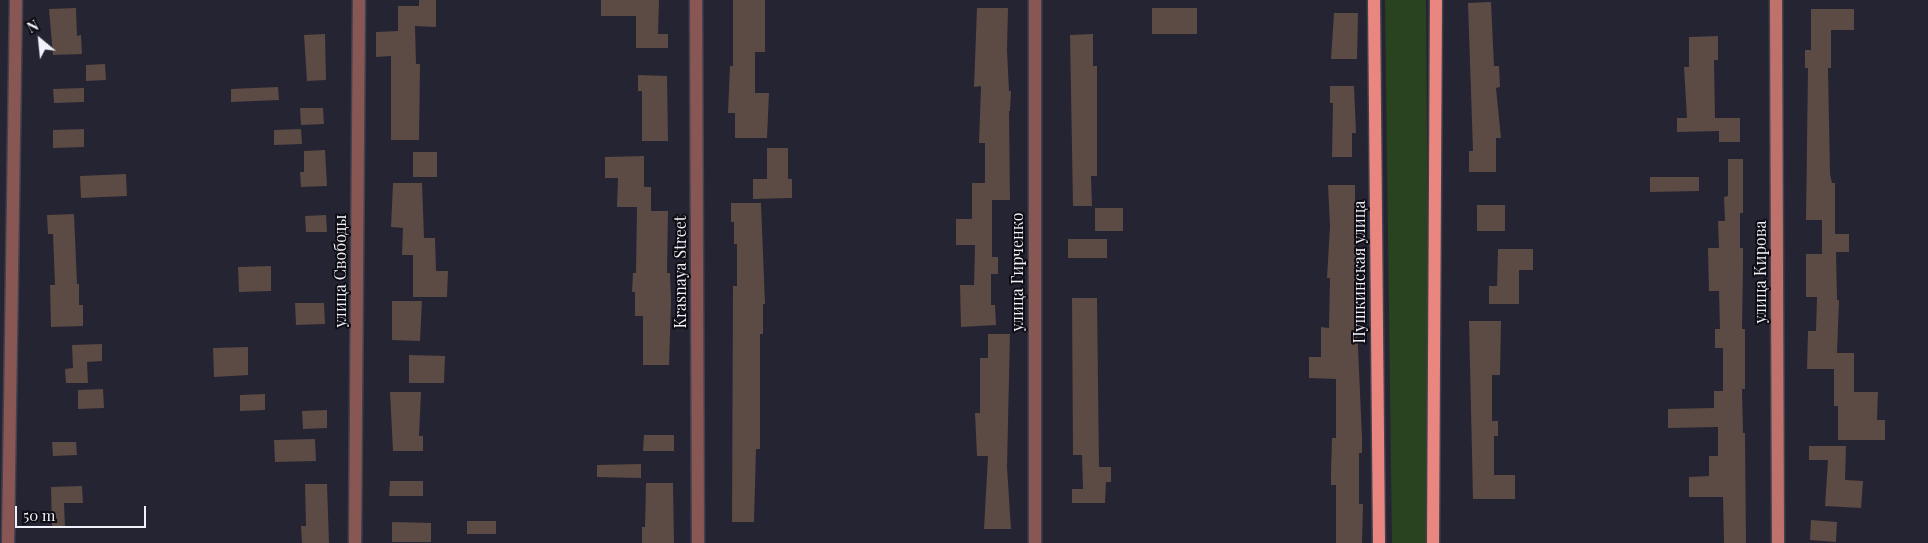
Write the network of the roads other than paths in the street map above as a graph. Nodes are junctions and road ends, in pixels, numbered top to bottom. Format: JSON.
{"nodes":[{"id":1,"x":16,"y":0,"type":"edge"},
{"id":2,"x":359,"y":0,"type":"edge"},
{"id":3,"x":696,"y":0,"type":"edge"},
{"id":4,"x":1035,"y":0,"type":"edge"},
{"id":5,"x":1374,"y":0,"type":"edge"},
{"id":6,"x":1436,"y":0,"type":"edge"},
{"id":7,"x":1776,"y":0,"type":"edge"},
{"id":8,"x":8,"y":543,"type":"edge"},
{"id":9,"x":355,"y":543,"type":"edge"},
{"id":10,"x":698,"y":543,"type":"edge"},
{"id":11,"x":1035,"y":543,"type":"edge"},
{"id":12,"x":1379,"y":543,"type":"edge"},
{"id":13,"x":1433,"y":543,"type":"edge"},
{"id":14,"x":1778,"y":543,"type":"edge"}],
"edges":[{"from":1,"to":8,"type":"street"},
{"from":2,"to":9,"type":"street","name":"улица Свободы"},
{"from":3,"to":10,"type":"street","name":"Krasnaya Street"},
{"from":4,"to":11,"type":"street","name":"улица Гирченко"},
{"from":5,"to":12,"type":"main road","name":"Пушкинская улица"},
{"from":6,"to":13,"type":"main road"},
{"from":7,"to":14,"type":"street","name":"улица Кирова"}]}
